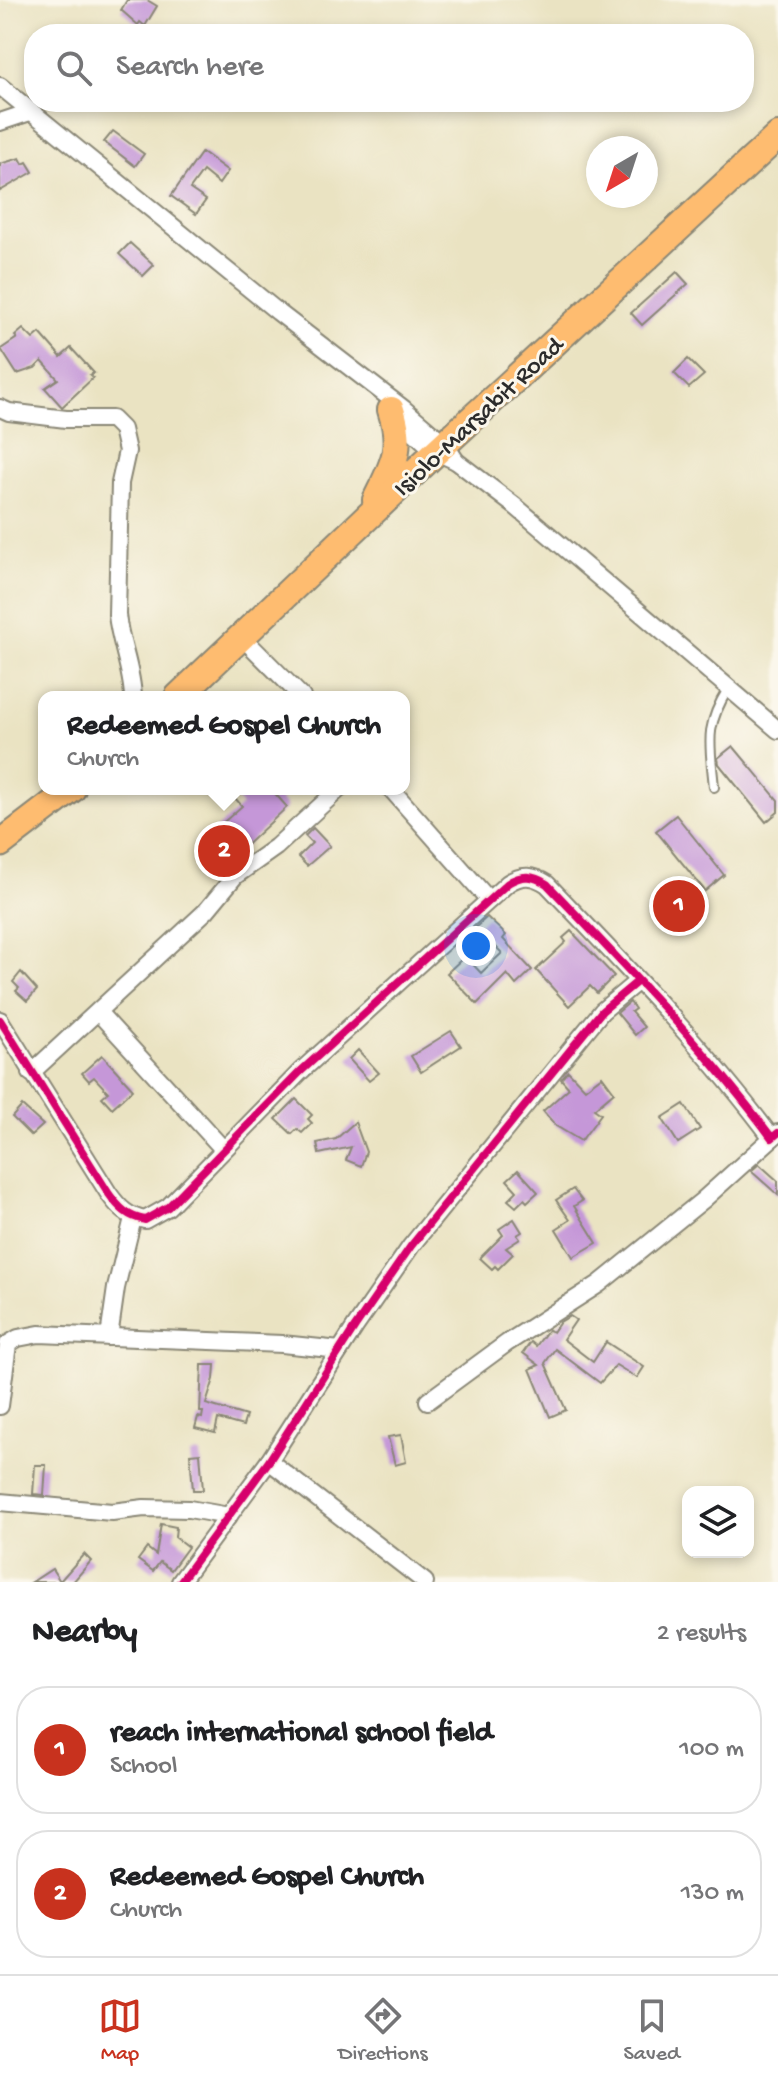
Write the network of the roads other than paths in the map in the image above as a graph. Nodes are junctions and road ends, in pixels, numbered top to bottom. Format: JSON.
{"nodes":[{"id":1,"x":0,"y":86,"type":"edge"},
{"id":2,"x":24,"y":107,"type":"edge"},
{"id":3,"x":30,"y":112,"type":"joint"},
{"id":4,"x":0,"y":122,"type":"edge"},
{"id":5,"x":778,"y":136,"type":"edge"},
{"id":6,"x":370,"y":385,"type":"junction"},
{"id":7,"x":0,"y":408,"type":"edge"},
{"id":8,"x":391,"y":410,"type":"junction"},
{"id":9,"x":446,"y":452,"type":"junction"},
{"id":10,"x":370,"y":514,"type":"junction"},
{"id":11,"x":242,"y":637,"type":"junction"},
{"id":12,"x":728,"y":689,"type":"junction"},
{"id":13,"x":133,"y":691,"type":"edge"},
{"id":14,"x":184,"y":691,"type":"edge"},
{"id":15,"x":296,"y":691,"type":"edge"},
{"id":16,"x":778,"y":730,"type":"edge"},
{"id":17,"x":714,"y":787,"type":"dead end"},
{"id":18,"x":64,"y":795,"type":"edge"},
{"id":19,"x":332,"y":795,"type":"edge"},
{"id":20,"x":396,"y":795,"type":"edge"},
{"id":21,"x":0,"y":844,"type":"edge"},
{"id":22,"x":489,"y":900,"type":"junction"},
{"id":23,"x":638,"y":981,"type":"junction"},
{"id":24,"x":98,"y":1012,"type":"junction"},
{"id":25,"x":0,"y":1020,"type":"edge"},
{"id":26,"x":31,"y":1073,"type":"junction"},
{"id":27,"x":775,"y":1136,"type":"edge"},
{"id":28,"x":223,"y":1149,"type":"junction"},
{"id":29,"x":133,"y":1218,"type":"junction"},
{"id":30,"x":109,"y":1337,"type":"junction"},
{"id":31,"x":340,"y":1350,"type":"junction"},
{"id":32,"x":428,"y":1401,"type":"dead end"},
{"id":33,"x":0,"y":1406,"type":"edge"},
{"id":34,"x":269,"y":1461,"type":"junction"},
{"id":35,"x":0,"y":1502,"type":"edge"},
{"id":36,"x":229,"y":1516,"type":"junction"},
{"id":37,"x":180,"y":1582,"type":"edge"},
{"id":38,"x":425,"y":1582,"type":"edge"}],
"edges":[{"from":1,"to":2,"type":"street"},
{"from":3,"to":4,"type":"street"},
{"from":3,"to":6,"type":"street"},
{"from":5,"to":9,"type":"highway","name":"Isiolo-Marsabit Road"},
{"from":6,"to":8,"type":"street"},
{"from":6,"to":9,"type":"street"},
{"from":7,"to":13,"type":"street"},
{"from":8,"to":9,"type":"street"},
{"from":8,"to":10,"type":"highway"},
{"from":9,"to":10,"type":"highway","name":"Isiolo-Marsabit Road"},
{"from":9,"to":12,"type":"street"},
{"from":10,"to":11,"type":"highway","name":"Isiolo-Marsabit Road"},
{"from":11,"to":14,"type":"highway","name":"Isiolo-Marsabit Road"},
{"from":11,"to":15,"type":"street"},
{"from":12,"to":16,"type":"street"},
{"from":12,"to":17,"type":"lane"},
{"from":18,"to":21,"type":"highway"},
{"from":19,"to":24,"type":"street"},
{"from":20,"to":22,"type":"street"},
{"from":22,"to":23,"type":"street"},
{"from":22,"to":28,"type":"street"},
{"from":23,"to":27,"type":"street"},
{"from":23,"to":31,"type":"street"},
{"from":24,"to":26,"type":"street"},
{"from":24,"to":28,"type":"street"},
{"from":25,"to":26,"type":"street"},
{"from":26,"to":29,"type":"street"},
{"from":27,"to":32,"type":"street"},
{"from":28,"to":29,"type":"street"},
{"from":29,"to":30,"type":"street"},
{"from":30,"to":31,"type":"street"},
{"from":30,"to":33,"type":"street"},
{"from":31,"to":34,"type":"street"},
{"from":34,"to":36,"type":"street"},
{"from":34,"to":38,"type":"street"},
{"from":35,"to":36,"type":"street"},
{"from":36,"to":37,"type":"street"}]}
